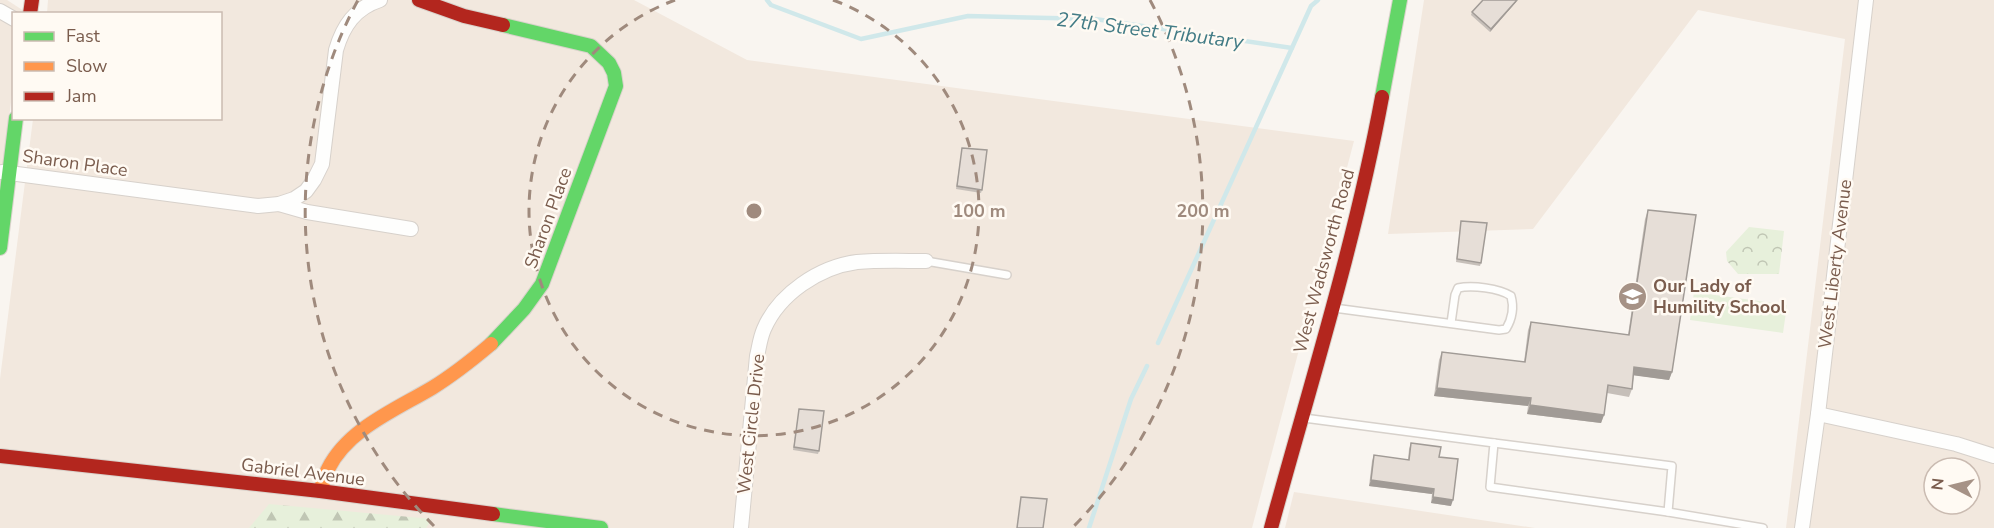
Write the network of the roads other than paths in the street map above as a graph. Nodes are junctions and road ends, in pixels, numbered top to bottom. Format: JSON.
{"nodes":[{"id":1,"x":380,"y":0,"type":"edge"},
{"id":2,"x":419,"y":0,"type":"edge"},
{"id":3,"x":1400,"y":0,"type":"edge"},
{"id":4,"x":1866,"y":0,"type":"edge"},
{"id":5,"x":16,"y":120,"type":"edge"},
{"id":6,"x":5,"y":172,"type":"edge"},
{"id":7,"x":279,"y":204,"type":"junction"},
{"id":8,"x":411,"y":229,"type":"dead end"},
{"id":9,"x":0,"y":248,"type":"edge"},
{"id":10,"x":926,"y":261,"type":"joint"},
{"id":11,"x":1007,"y":275,"type":"dead end"},
{"id":12,"x":1331,"y":308,"type":"junction"},
{"id":13,"x":1451,"y":323,"type":"junction"},
{"id":14,"x":1818,"y":414,"type":"junction"},
{"id":15,"x":1301,"y":418,"type":"junction"},
{"id":16,"x":1494,"y":443,"type":"junction"},
{"id":17,"x":0,"y":456,"type":"edge"},
{"id":18,"x":1994,"y":456,"type":"edge"},
{"id":19,"x":320,"y":491,"type":"junction"},
{"id":20,"x":1668,"y":512,"type":"junction"},
{"id":21,"x":516,"y":522,"type":"edge"},
{"id":22,"x":601,"y":528,"type":"edge"},
{"id":23,"x":741,"y":528,"type":"edge"},
{"id":24,"x":1271,"y":528,"type":"edge"},
{"id":25,"x":1763,"y":528,"type":"edge"},
{"id":26,"x":1802,"y":528,"type":"edge"}],
"edges":[{"from":1,"to":7,"type":"street","name":"Sharon Place"},
{"from":2,"to":19,"type":"street","name":"Sharon Place"},
{"from":3,"to":12,"type":"street","name":"West Wadsworth Road"},
{"from":4,"to":14,"type":"street","name":"West Liberty Avenue"},
{"from":5,"to":6,"type":"street"},
{"from":6,"to":7,"type":"street","name":"Sharon Place"},
{"from":6,"to":9,"type":"street"},
{"from":7,"to":8,"type":"street","name":"Sharon Place"},
{"from":10,"to":11,"type":"lane"},
{"from":10,"to":23,"type":"street","name":"West Circle Drive"},
{"from":12,"to":13,"type":"lane"},
{"from":12,"to":15,"type":"street","name":"West Wadsworth Road"},
{"from":13,"to":13,"type":"lane"},
{"from":14,"to":18,"type":"street"},
{"from":14,"to":26,"type":"street","name":"West Liberty Avenue"},
{"from":15,"to":16,"type":"lane"},
{"from":15,"to":24,"type":"street","name":"West Wadsworth Road"},
{"from":16,"to":20,"type":"lane"},
{"from":16,"to":20,"type":"lane"},
{"from":17,"to":19,"type":"street","name":"Gabriel Avenue"},
{"from":19,"to":21,"type":"street","name":"Gabriel Avenue"},
{"from":20,"to":25,"type":"lane"},
{"from":21,"to":22,"type":"street","name":"Gabriel Avenue"}]}
